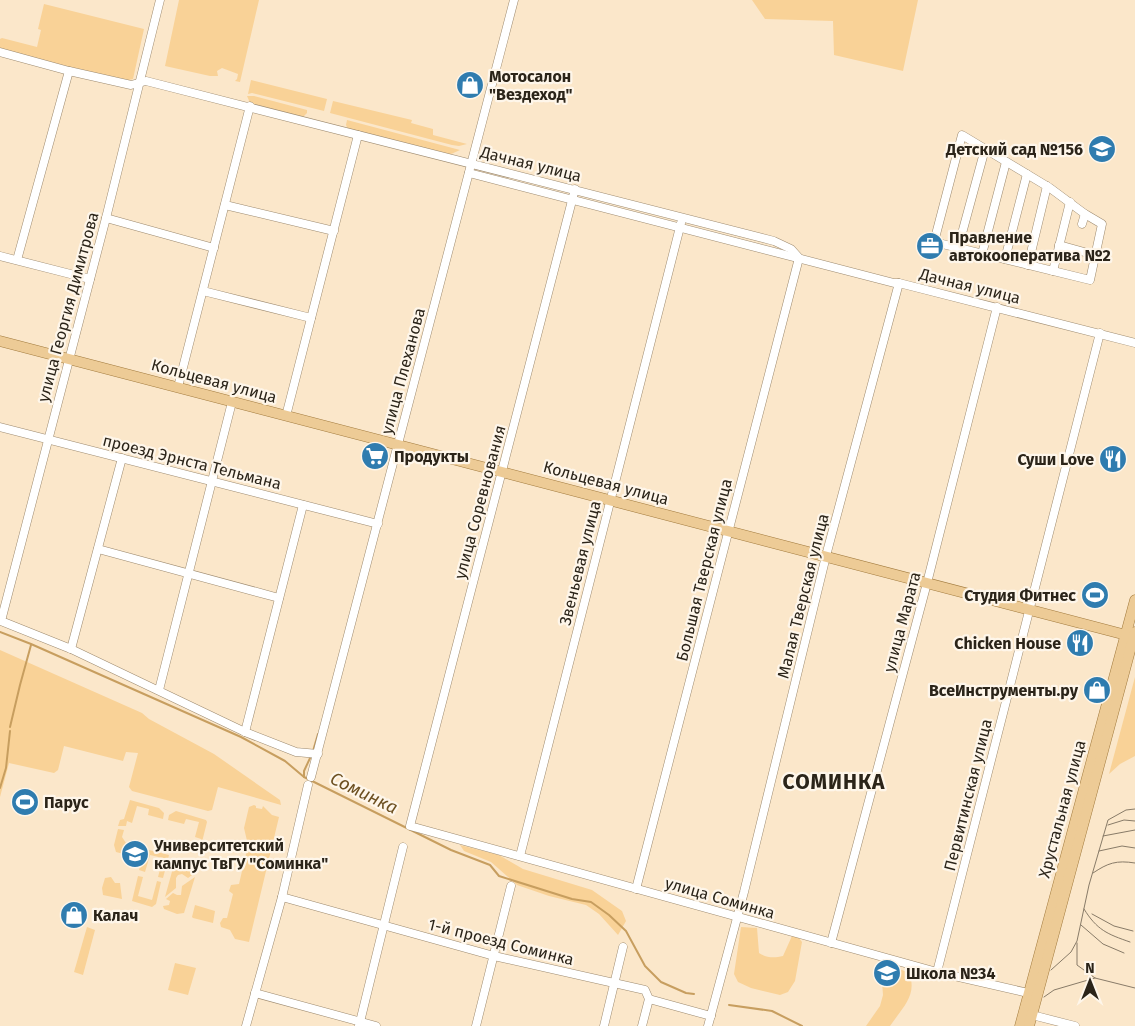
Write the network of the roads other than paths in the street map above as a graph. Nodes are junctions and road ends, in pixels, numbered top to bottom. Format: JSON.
{"nodes":[{"id":1,"x":160,"y":0,"type":"edge"},
{"id":2,"x":514,"y":0,"type":"edge"},
{"id":3,"x":0,"y":53,"type":"edge"},
{"id":4,"x":69,"y":70,"type":"junction"},
{"id":5,"x":138,"y":83,"type":"junction"},
{"id":6,"x":250,"y":106,"type":"junction"},
{"id":7,"x":358,"y":134,"type":"junction"},
{"id":8,"x":985,"y":149,"type":"junction"},
{"id":9,"x":1006,"y":162,"type":"junction"},
{"id":10,"x":472,"y":163,"type":"junction"},
{"id":11,"x":469,"y":173,"type":"junction"},
{"id":12,"x":1028,"y":174,"type":"junction"},
{"id":13,"x":1047,"y":186,"type":"junction"},
{"id":14,"x":575,"y":189,"type":"junction"},
{"id":15,"x":572,"y":200,"type":"junction"},
{"id":16,"x":1070,"y":202,"type":"junction"},
{"id":17,"x":225,"y":204,"type":"junction"},
{"id":18,"x":1085,"y":214,"type":"junction"},
{"id":19,"x":106,"y":218,"type":"junction"},
{"id":20,"x":682,"y":218,"type":"junction"},
{"id":21,"x":1082,"y":224,"type":"dead end"},
{"id":22,"x":680,"y":228,"type":"junction"},
{"id":23,"x":334,"y":231,"type":"junction"},
{"id":24,"x":1059,"y":245,"type":"junction"},
{"id":25,"x":214,"y":248,"type":"junction"},
{"id":26,"x":958,"y":248,"type":"junction"},
{"id":27,"x":982,"y":254,"type":"junction"},
{"id":28,"x":1096,"y":255,"type":"junction"},
{"id":29,"x":0,"y":256,"type":"edge"},
{"id":30,"x":799,"y":258,"type":"junction"},
{"id":31,"x":1005,"y":259,"type":"junction"},
{"id":32,"x":18,"y":260,"type":"junction"},
{"id":33,"x":1028,"y":265,"type":"junction"},
{"id":34,"x":1053,"y":271,"type":"junction"},
{"id":35,"x":90,"y":279,"type":"junction"},
{"id":36,"x":899,"y":283,"type":"junction"},
{"id":37,"x":203,"y":291,"type":"junction"},
{"id":38,"x":997,"y":307,"type":"junction"},
{"id":39,"x":311,"y":318,"type":"junction"},
{"id":40,"x":1100,"y":333,"type":"junction"},
{"id":41,"x":0,"y":341,"type":"edge"},
{"id":42,"x":1135,"y":343,"type":"edge"},
{"id":43,"x":69,"y":359,"type":"junction"},
{"id":44,"x":178,"y":387,"type":"junction"},
{"id":45,"x":232,"y":402,"type":"junction"},
{"id":46,"x":286,"y":416,"type":"junction"},
{"id":47,"x":0,"y":427,"type":"edge"},
{"id":48,"x":48,"y":440,"type":"junction"},
{"id":49,"x":398,"y":444,"type":"junction"},
{"id":50,"x":122,"y":458,"type":"junction"},
{"id":51,"x":502,"y":472,"type":"junction"},
{"id":52,"x":212,"y":481,"type":"junction"},
{"id":53,"x":610,"y":500,"type":"junction"},
{"id":54,"x":303,"y":505,"type":"junction"},
{"id":55,"x":378,"y":524,"type":"junction"},
{"id":56,"x":729,"y":530,"type":"junction"},
{"id":57,"x":98,"y":549,"type":"junction"},
{"id":58,"x":826,"y":556,"type":"junction"},
{"id":59,"x":188,"y":573,"type":"junction"},
{"id":60,"x":927,"y":583,"type":"junction"},
{"id":61,"x":279,"y":598,"type":"junction"},
{"id":62,"x":1135,"y":600,"type":"edge"},
{"id":63,"x":1029,"y":609,"type":"junction"},
{"id":64,"x":1,"y":621,"type":"edge"},
{"id":65,"x":1132,"y":634,"type":"edge"},
{"id":66,"x":71,"y":649,"type":"junction"},
{"id":67,"x":159,"y":690,"type":"junction"},
{"id":68,"x":245,"y":732,"type":"junction"},
{"id":69,"x":318,"y":754,"type":"junction"},
{"id":70,"x":412,"y":821,"type":"joint"},
{"id":71,"x":403,"y":848,"type":"dead end"},
{"id":72,"x":520,"y":856,"type":"junction"},
{"id":73,"x":511,"y":886,"type":"dead end"},
{"id":74,"x":636,"y":888,"type":"junction"},
{"id":75,"x":282,"y":897,"type":"junction"},
{"id":76,"x":737,"y":917,"type":"junction"},
{"id":77,"x":384,"y":925,"type":"junction"},
{"id":78,"x":831,"y":943,"type":"junction"},
{"id":79,"x":624,"y":947,"type":"dead end"},
{"id":80,"x":494,"y":956,"type":"junction"},
{"id":81,"x":937,"y":972,"type":"junction"},
{"id":82,"x":614,"y":984,"type":"junction"},
{"id":83,"x":255,"y":993,"type":"junction"},
{"id":84,"x":1033,"y":994,"type":"junction"},
{"id":85,"x":649,"y":999,"type":"junction"},
{"id":86,"x":1028,"y":1014,"type":"junction"},
{"id":87,"x":711,"y":1016,"type":"junction"},
{"id":88,"x":360,"y":1024,"type":"edge"},
{"id":89,"x":246,"y":1026,"type":"edge"},
{"id":90,"x":376,"y":1026,"type":"edge"},
{"id":91,"x":476,"y":1026,"type":"edge"},
{"id":92,"x":604,"y":1026,"type":"edge"},
{"id":93,"x":642,"y":1026,"type":"edge"},
{"id":94,"x":708,"y":1026,"type":"edge"},
{"id":95,"x":1020,"y":1026,"type":"edge"},
{"id":96,"x":1029,"y":1026,"type":"edge"},
{"id":97,"x":1075,"y":1026,"type":"edge"}],
"edges":[{"from":1,"to":5,"type":"street","name":"улица Георгия Димитрова"},
{"from":2,"to":10,"type":"street","name":"улица Плеханова"},
{"from":3,"to":4,"type":"street","name":"Дачная улица"},
{"from":4,"to":5,"type":"street","name":"Дачная улица"},
{"from":4,"to":32,"type":"street"},
{"from":5,"to":6,"type":"street","name":"Дачная улица"},
{"from":5,"to":19,"type":"street","name":"улица Георгия Димитрова"},
{"from":6,"to":7,"type":"street","name":"Дачная улица"},
{"from":6,"to":17,"type":"street"},
{"from":7,"to":10,"type":"street","name":"Дачная улица"},
{"from":7,"to":23,"type":"street"},
{"from":8,"to":9,"type":"street"},
{"from":8,"to":26,"type":"street"},
{"from":8,"to":26,"type":"street"},
{"from":9,"to":12,"type":"street"},
{"from":9,"to":27,"type":"street"},
{"from":10,"to":11,"type":"street","name":"улица Плеханова"},
{"from":10,"to":14,"type":"street","name":"Дачная улица"},
{"from":11,"to":15,"type":"street","name":"Дачная улица"},
{"from":11,"to":49,"type":"street","name":"улица Плеханова"},
{"from":12,"to":13,"type":"street"},
{"from":12,"to":31,"type":"street"},
{"from":13,"to":16,"type":"street"},
{"from":13,"to":33,"type":"street"},
{"from":14,"to":15,"type":"street","name":"улица Соревнования"},
{"from":14,"to":20,"type":"street","name":"Дачная улица"},
{"from":15,"to":22,"type":"street","name":"Дачная улица"},
{"from":15,"to":51,"type":"street","name":"улица Соревнования"},
{"from":16,"to":18,"type":"street"},
{"from":16,"to":24,"type":"street"},
{"from":17,"to":23,"type":"street"},
{"from":17,"to":25,"type":"street"},
{"from":18,"to":21,"type":"street"},
{"from":18,"to":28,"type":"street"},
{"from":19,"to":25,"type":"street"},
{"from":19,"to":35,"type":"street","name":"улица Георгия Димитрова"},
{"from":20,"to":22,"type":"street","name":"Звеньевая улица"},
{"from":20,"to":30,"type":"street","name":"Дачная улица"},
{"from":22,"to":30,"type":"street","name":"Дачная улица"},
{"from":22,"to":53,"type":"street","name":"Звеньевая улица"},
{"from":23,"to":39,"type":"street"},
{"from":24,"to":28,"type":"street"},
{"from":24,"to":34,"type":"street"},
{"from":25,"to":37,"type":"street"},
{"from":26,"to":27,"type":"street"},
{"from":27,"to":31,"type":"street"},
{"from":28,"to":34,"type":"street"},
{"from":29,"to":32,"type":"street"},
{"from":30,"to":36,"type":"street","name":"Дачная улица"},
{"from":30,"to":56,"type":"street","name":"Большая Тверская улица"},
{"from":31,"to":33,"type":"street"},
{"from":32,"to":35,"type":"street"},
{"from":33,"to":34,"type":"street"},
{"from":35,"to":43,"type":"street","name":"улица Георгия Димитрова"},
{"from":36,"to":38,"type":"street","name":"Дачная улица"},
{"from":36,"to":58,"type":"street","name":"Малая Тверская улица"},
{"from":37,"to":39,"type":"street"},
{"from":37,"to":44,"type":"street"},
{"from":38,"to":40,"type":"street","name":"Дачная улица"},
{"from":38,"to":60,"type":"street","name":"улица Марата"},
{"from":39,"to":46,"type":"street"},
{"from":40,"to":42,"type":"street","name":"Дачная улица"},
{"from":40,"to":63,"type":"street","name":"Первитинская улица"},
{"from":41,"to":43,"type":"main road","name":"Кольцевая улица"},
{"from":43,"to":44,"type":"main road","name":"Кольцевая улица"},
{"from":43,"to":48,"type":"street","name":"улица Георгия Димитрова"},
{"from":44,"to":45,"type":"main road","name":"Кольцевая улица"},
{"from":45,"to":46,"type":"main road","name":"Кольцевая улица"},
{"from":45,"to":52,"type":"street"},
{"from":46,"to":49,"type":"main road","name":"Кольцевая улица"},
{"from":47,"to":48,"type":"street","name":"проезд Эрнста Тельмана"},
{"from":48,"to":50,"type":"street","name":"проезд Эрнста Тельмана"},
{"from":48,"to":64,"type":"street","name":"улица Георгия Димитрова"},
{"from":49,"to":51,"type":"main road","name":"Кольцевая улица"},
{"from":49,"to":55,"type":"street","name":"улица Плеханова"},
{"from":50,"to":52,"type":"street","name":"проезд Эрнста Тельмана"},
{"from":50,"to":57,"type":"street"},
{"from":51,"to":53,"type":"main road","name":"Кольцевая улица"},
{"from":51,"to":70,"type":"street","name":"улица Соревнования"},
{"from":52,"to":54,"type":"street","name":"проезд Эрнста Тельмана"},
{"from":52,"to":59,"type":"street"},
{"from":53,"to":56,"type":"main road","name":"Кольцевая улица"},
{"from":53,"to":72,"type":"street","name":"Звеньевая улица"},
{"from":54,"to":55,"type":"street","name":"проезд Эрнста Тельмана"},
{"from":54,"to":61,"type":"street"},
{"from":55,"to":69,"type":"street","name":"улица Плеханова"},
{"from":56,"to":58,"type":"main road","name":"Кольцевая улица"},
{"from":56,"to":74,"type":"street","name":"Большая Тверская улица"},
{"from":57,"to":59,"type":"street"},
{"from":57,"to":66,"type":"street"},
{"from":58,"to":60,"type":"main road","name":"Кольцевая улица"},
{"from":58,"to":76,"type":"street","name":"Малая Тверская улица"},
{"from":59,"to":61,"type":"street"},
{"from":59,"to":67,"type":"street"},
{"from":60,"to":63,"type":"main road","name":"Кольцевая улица"},
{"from":60,"to":78,"type":"street","name":"улица Марата"},
{"from":61,"to":68,"type":"street"},
{"from":62,"to":65,"type":"main road","name":"Хрустальная улица"},
{"from":63,"to":65,"type":"main road","name":"Кольцевая улица"},
{"from":63,"to":81,"type":"street","name":"Первитинская улица"},
{"from":64,"to":66,"type":"street"},
{"from":65,"to":84,"type":"main road","name":"Хрустальная улица"},
{"from":66,"to":67,"type":"street"},
{"from":67,"to":68,"type":"street"},
{"from":68,"to":69,"type":"street"},
{"from":69,"to":75,"type":"street","name":"улица Плеханова"},
{"from":70,"to":72,"type":"street","name":"улица Соминка"},
{"from":71,"to":77,"type":"street"},
{"from":72,"to":74,"type":"street","name":"улица Соминка"},
{"from":73,"to":80,"type":"street"},
{"from":74,"to":76,"type":"street","name":"улица Соминка"},
{"from":75,"to":77,"type":"street","name":"1-й проезд Соминка"},
{"from":75,"to":83,"type":"street","name":"улица Плеханова"},
{"from":76,"to":78,"type":"street","name":"улица Соминка"},
{"from":76,"to":87,"type":"street","name":"Малая Тверская улица"},
{"from":77,"to":80,"type":"street","name":"1-й проезд Соминка"},
{"from":77,"to":88,"type":"street"},
{"from":78,"to":81,"type":"street","name":"улица Соминка"},
{"from":79,"to":82,"type":"street"},
{"from":80,"to":82,"type":"street","name":"1-й проезд Соминка"},
{"from":80,"to":91,"type":"street"},
{"from":81,"to":84,"type":"street","name":"улица Соминка"},
{"from":82,"to":85,"type":"street","name":"1-й проезд Соминка"},
{"from":82,"to":92,"type":"street"},
{"from":83,"to":88,"type":"street"},
{"from":83,"to":89,"type":"street","name":"улица Плеханова"},
{"from":84,"to":86,"type":"main road","name":"Хрустальная улица"},
{"from":85,"to":87,"type":"street","name":"1-й проезд Соминка"},
{"from":85,"to":93,"type":"street"},
{"from":86,"to":95,"type":"main road","name":"Хрустальная улица"},
{"from":86,"to":96,"type":"main road","name":"Хрустальная улица"},
{"from":86,"to":97,"type":"street"},
{"from":87,"to":94,"type":"street","name":"Малая Тверская улица"},
{"from":88,"to":90,"type":"street"}]}
